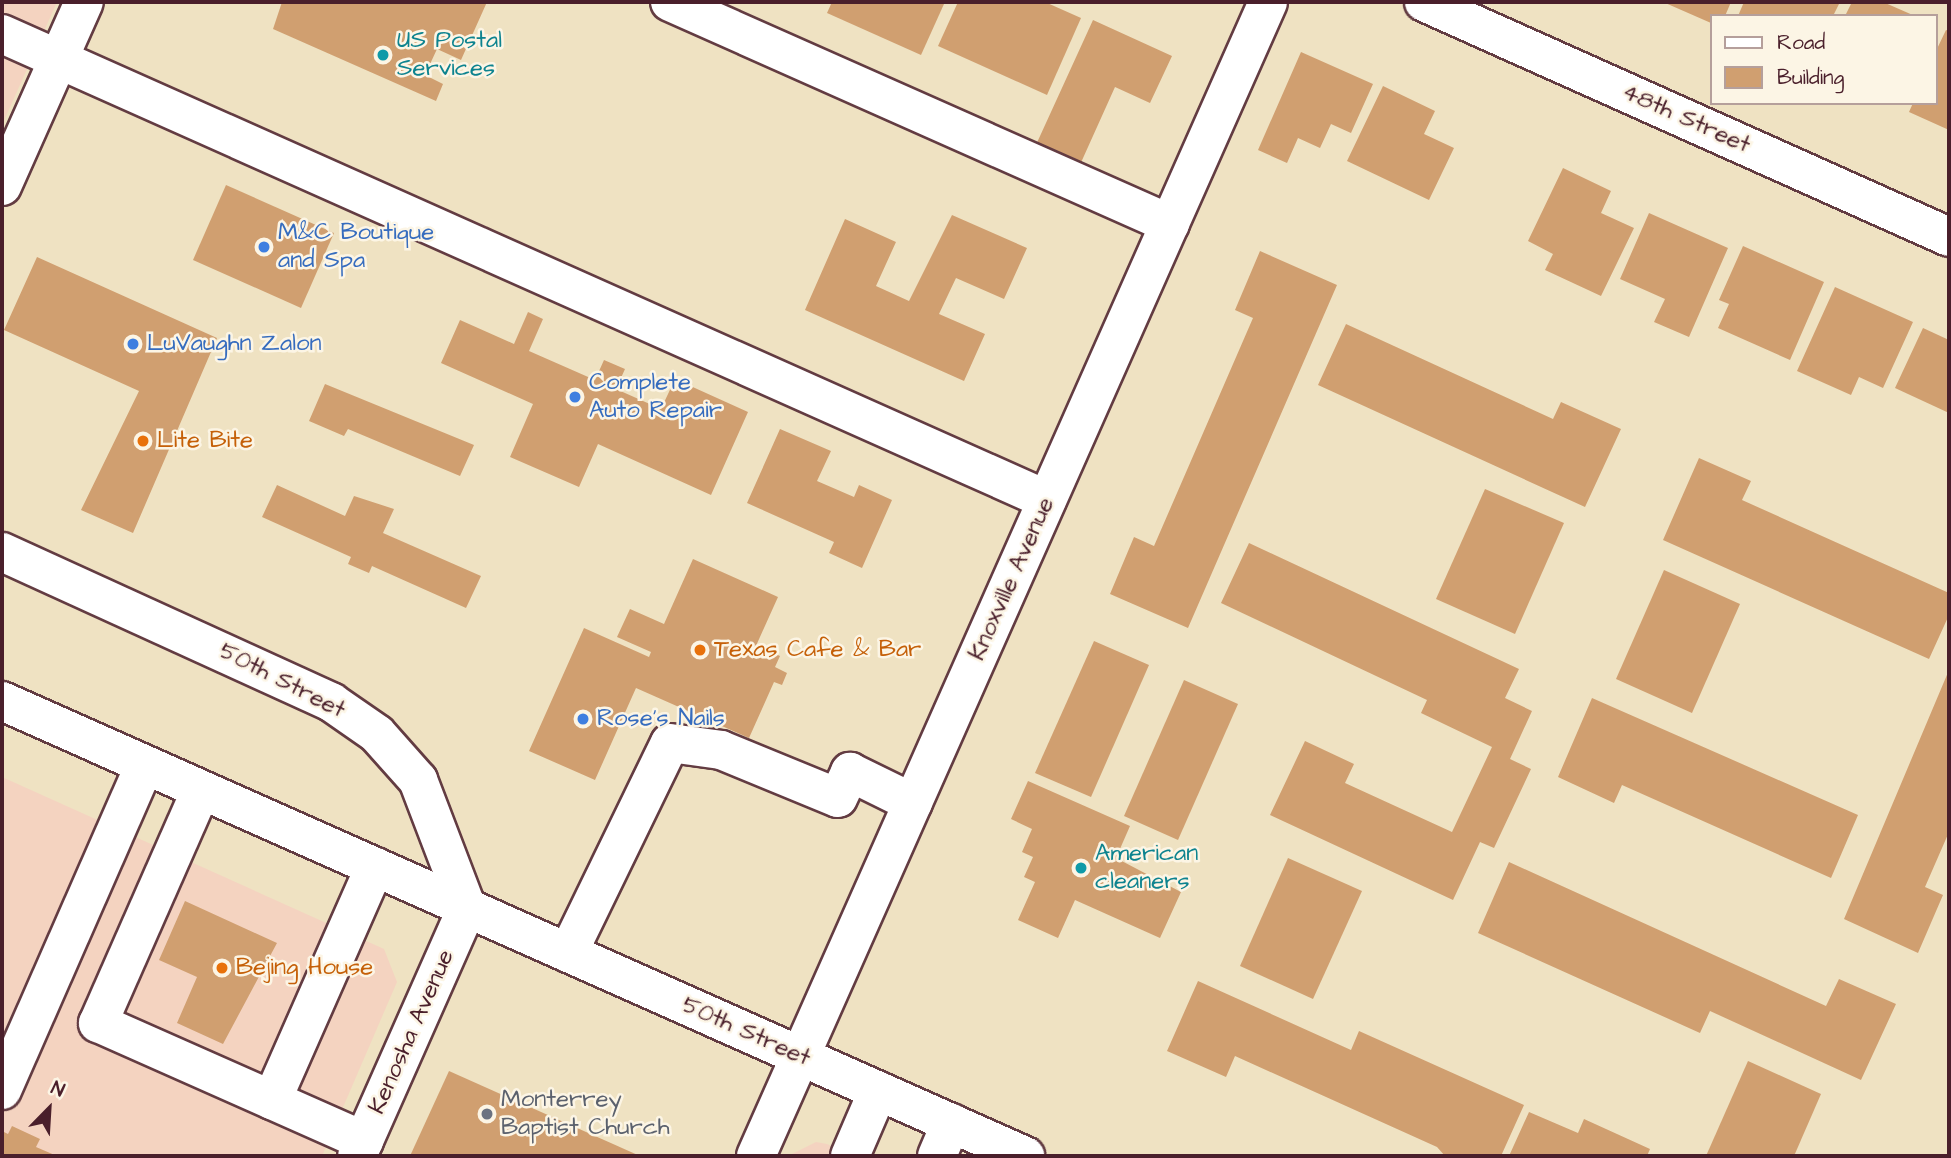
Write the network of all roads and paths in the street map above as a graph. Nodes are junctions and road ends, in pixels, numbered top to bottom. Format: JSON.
{"nodes":[{"id":1,"x":84,"y":2,"type":"edge"},
{"id":2,"x":670,"y":2,"type":"edge"},
{"id":3,"x":1268,"y":2,"type":"edge"},
{"id":4,"x":1424,"y":2,"type":"edge"},
{"id":5,"x":2,"y":34,"type":"edge"},
{"id":6,"x":59,"y":58,"type":"junction"},
{"id":7,"x":2,"y":187,"type":"edge"},
{"id":8,"x":1170,"y":223,"type":"junction"},
{"id":9,"x":1949,"y":237,"type":"edge"},
{"id":10,"x":1047,"y":500,"type":"junction"},
{"id":11,"x":2,"y":552,"type":"edge"},
{"id":12,"x":2,"y":701,"type":"edge"},
{"id":13,"x":145,"y":765,"type":"junction"},
{"id":14,"x":201,"y":790,"type":"junction"},
{"id":15,"x":913,"y":803,"type":"junction"},
{"id":16,"x":375,"y":867,"type":"junction"},
{"id":17,"x":467,"y":908,"type":"junction"},
{"id":18,"x":568,"y":953,"type":"junction"},
{"id":19,"x":800,"y":1056,"type":"junction"},
{"id":20,"x":2,"y":1090,"type":"edge"},
{"id":21,"x":878,"y":1091,"type":"junction"},
{"id":22,"x":272,"y":1100,"type":"junction"},
{"id":23,"x":944,"y":1140,"type":"edge"},
{"id":24,"x":361,"y":1149,"type":"edge"},
{"id":25,"x":755,"y":1156,"type":"edge"},
{"id":26,"x":850,"y":1156,"type":"edge"},
{"id":27,"x":1026,"y":1156,"type":"edge"}],
"edges":[{"from":1,"to":6,"type":"street"},
{"from":2,"to":8,"type":"street"},
{"from":3,"to":8,"type":"street","name":"Knoxville Avenue"},
{"from":4,"to":9,"type":"street","name":"48th Street"},
{"from":5,"to":6,"type":"street"},
{"from":6,"to":7,"type":"street"},
{"from":6,"to":10,"type":"street"},
{"from":8,"to":10,"type":"street","name":"Knoxville Avenue"},
{"from":10,"to":15,"type":"street","name":"Knoxville Avenue"},
{"from":11,"to":17,"type":"street","name":"50th Street"},
{"from":12,"to":13,"type":"street","name":"50th Street"},
{"from":13,"to":14,"type":"street","name":"50th Street"},
{"from":13,"to":20,"type":"street"},
{"from":14,"to":16,"type":"street","name":"50th Street"},
{"from":14,"to":22,"type":"street"},
{"from":15,"to":18,"type":"street"},
{"from":15,"to":19,"type":"street","name":"Knoxville Avenue"},
{"from":16,"to":17,"type":"street","name":"50th Street"},
{"from":16,"to":22,"type":"street"},
{"from":17,"to":18,"type":"street","name":"50th Street"},
{"from":17,"to":24,"type":"street","name":"Kenosha Avenue"},
{"from":18,"to":19,"type":"street","name":"50th Street"},
{"from":19,"to":21,"type":"street","name":"50th Street"},
{"from":19,"to":25,"type":"street","name":"Knoxville Avenue"},
{"from":21,"to":23,"type":"street","name":"50th Street"},
{"from":21,"to":26,"type":"street"},
{"from":22,"to":24,"type":"street"},
{"from":23,"to":27,"type":"street","name":"50th Street"}]}
